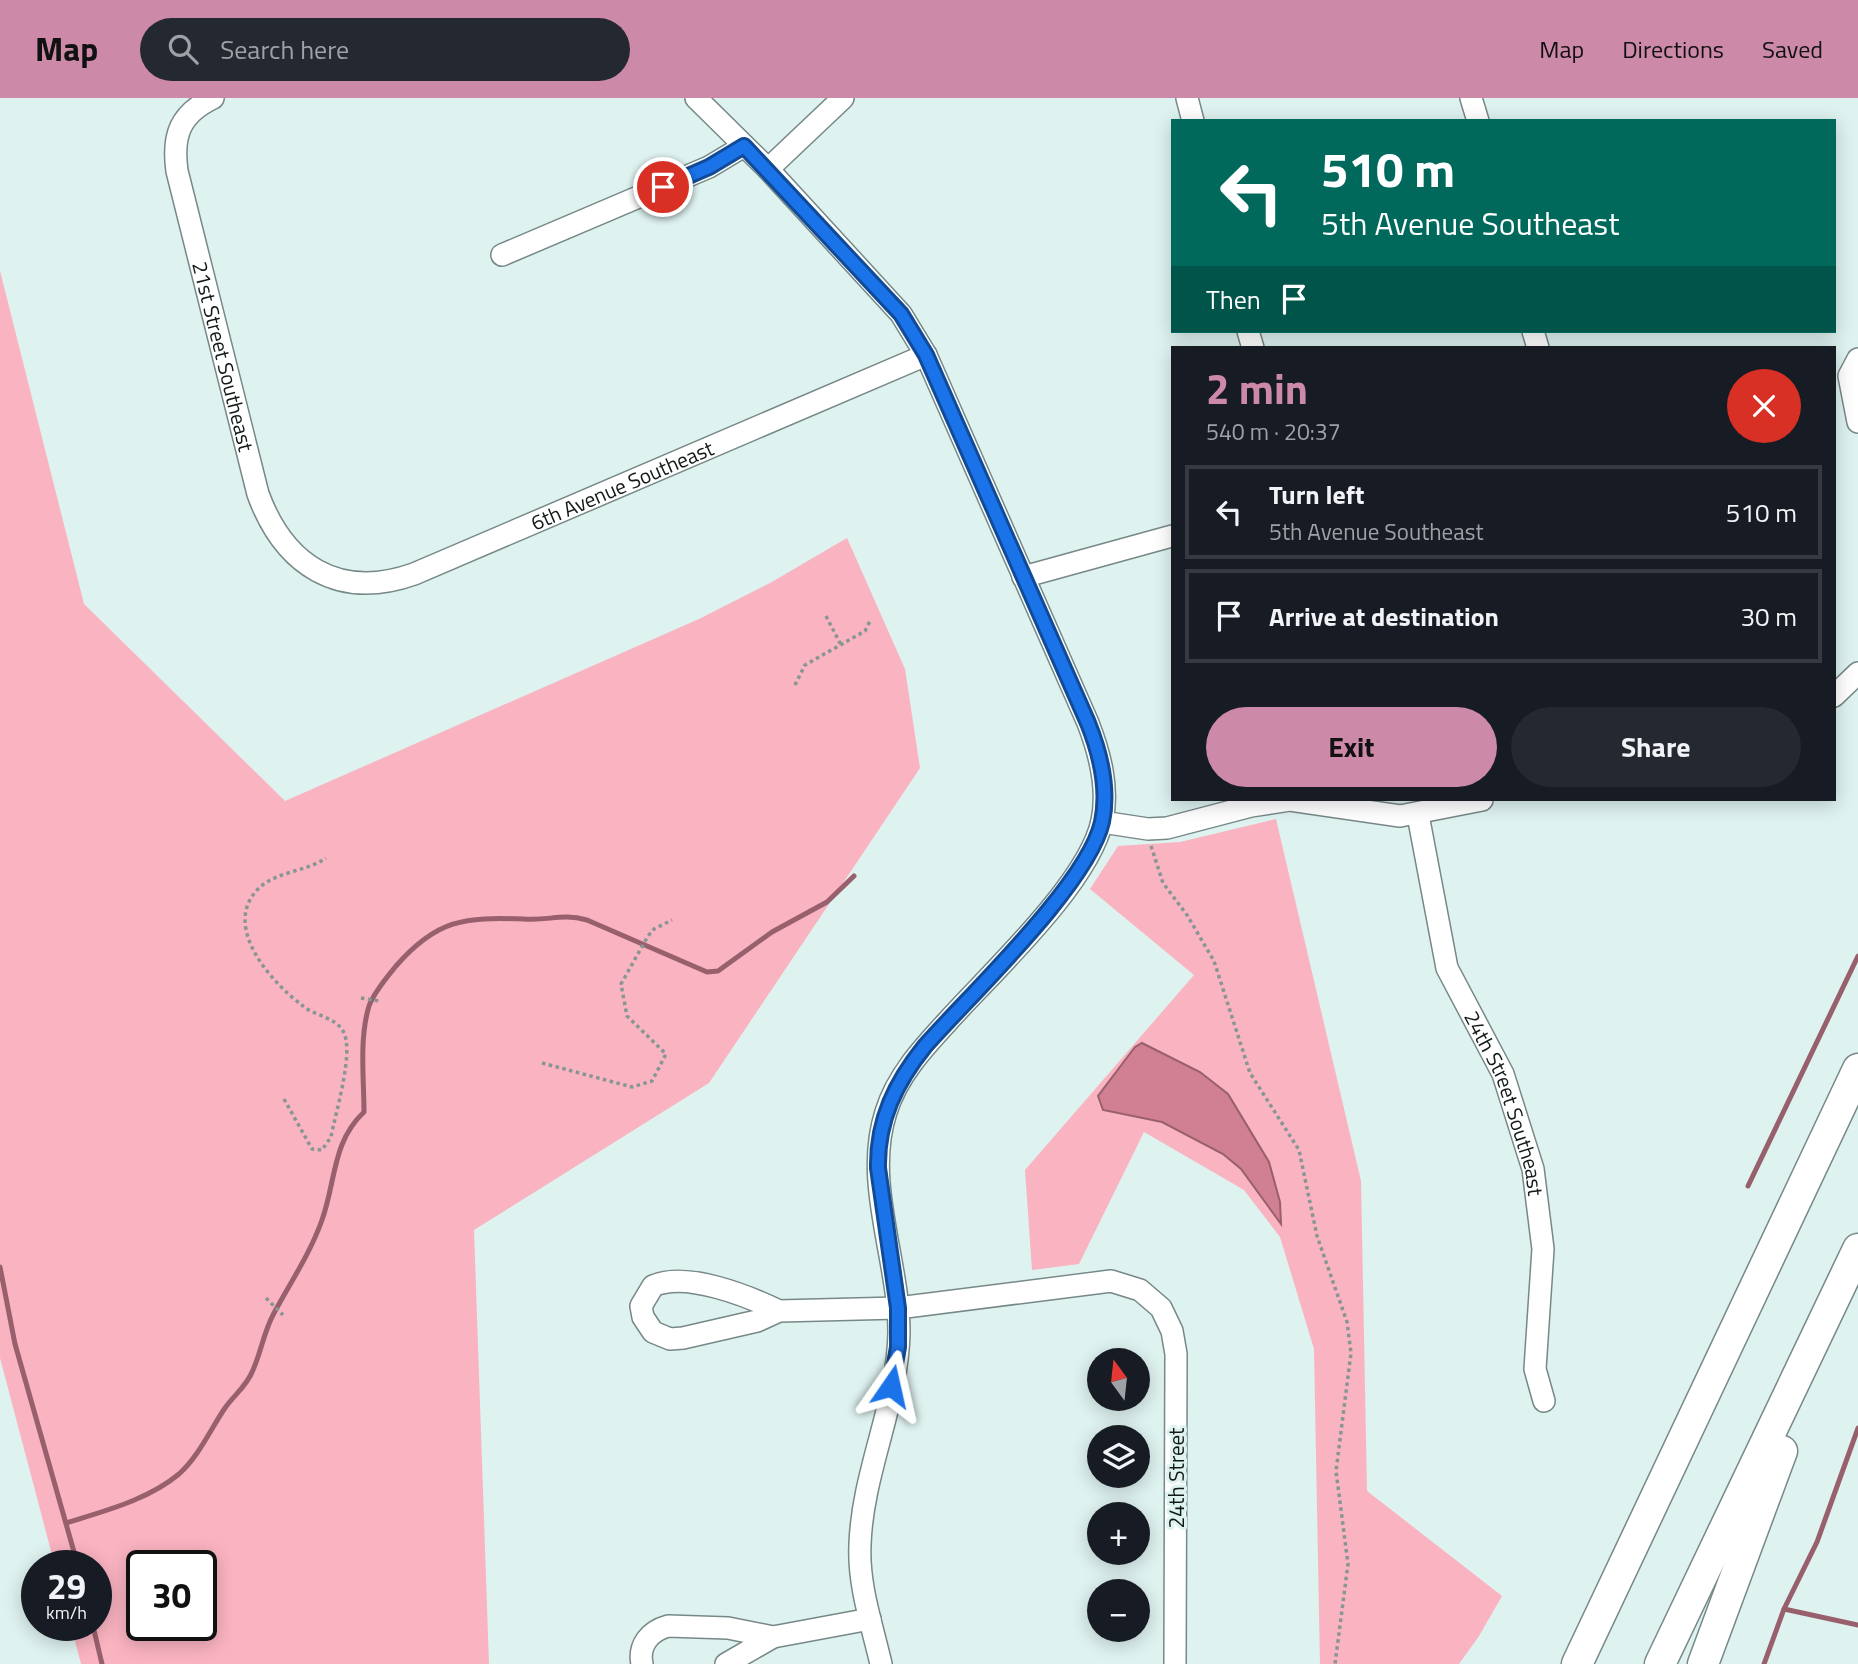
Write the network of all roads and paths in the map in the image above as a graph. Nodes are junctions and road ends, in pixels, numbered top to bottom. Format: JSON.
{"nodes":[{"id":1,"x":213,"y":98,"type":"edge"},
{"id":2,"x":696,"y":98,"type":"edge"},
{"id":3,"x":843,"y":98,"type":"edge"},
{"id":4,"x":1187,"y":98,"type":"edge"},
{"id":5,"x":1472,"y":98,"type":"edge"},
{"id":6,"x":1192,"y":119,"type":"edge"},
{"id":7,"x":1477,"y":119,"type":"edge"},
{"id":8,"x":744,"y":146,"type":"junction"},
{"id":9,"x":768,"y":169,"type":"junction"},
{"id":10,"x":502,"y":255,"type":"dead end"},
{"id":11,"x":926,"y":355,"type":"junction"},
{"id":12,"x":1858,"y":359,"type":"edge"},
{"id":13,"x":1858,"y":422,"type":"edge"},
{"id":14,"x":1171,"y":536,"type":"edge"},
{"id":15,"x":315,"y":570,"type":"joint"},
{"id":16,"x":1023,"y":577,"type":"junction"},
{"id":17,"x":826,"y":615,"type":"dead end"},
{"id":18,"x":871,"y":619,"type":"dead end"},
{"id":19,"x":841,"y":646,"type":"junction"},
{"id":20,"x":1858,"y":673,"type":"edge"},
{"id":21,"x":794,"y":685,"type":"dead end"},
{"id":22,"x":1836,"y":694,"type":"edge"},
{"id":23,"x":1284,"y":801,"type":"edge"},
{"id":24,"x":1296,"y":801,"type":"edge"},
{"id":25,"x":1478,"y":801,"type":"edge"},
{"id":26,"x":1418,"y":815,"type":"junction"},
{"id":27,"x":1102,"y":822,"type":"junction"},
{"id":28,"x":1148,"y":829,"type":"junction"},
{"id":29,"x":326,"y":858,"type":"dead end"},
{"id":30,"x":672,"y":920,"type":"dead end"},
{"id":31,"x":360,"y":998,"type":"dead end"},
{"id":32,"x":379,"y":1001,"type":"dead end"},
{"id":33,"x":542,"y":1063,"type":"dead end"},
{"id":34,"x":1858,"y":1069,"type":"edge"},
{"id":35,"x":284,"y":1099,"type":"dead end"},
{"id":36,"x":1858,"y":1249,"type":"edge"},
{"id":37,"x":1858,"y":1262,"type":"edge"},
{"id":38,"x":266,"y":1298,"type":"dead end"},
{"id":39,"x":898,"y":1308,"type":"junction"},
{"id":40,"x":779,"y":1311,"type":"junction"},
{"id":41,"x":283,"y":1315,"type":"dead end"},
{"id":42,"x":1544,"y":1401,"type":"dead end"},
{"id":43,"x":870,"y":1619,"type":"junction"},
{"id":44,"x":774,"y":1637,"type":"junction"},
{"id":45,"x":642,"y":1664,"type":"edge"},
{"id":46,"x":726,"y":1664,"type":"edge"},
{"id":47,"x":881,"y":1664,"type":"edge"},
{"id":48,"x":1175,"y":1664,"type":"edge"},
{"id":49,"x":1335,"y":1664,"type":"edge"},
{"id":50,"x":1577,"y":1664,"type":"edge"},
{"id":51,"x":1660,"y":1664,"type":"edge"},
{"id":52,"x":1703,"y":1664,"type":"edge"}],
"edges":[{"from":1,"to":15,"type":"street","name":"21st Street Southeast"},
{"from":2,"to":8,"type":"street"},
{"from":3,"to":9,"type":"street"},
{"from":4,"to":6,"type":"street"},
{"from":5,"to":7,"type":"street"},
{"from":8,"to":9,"type":"street"},
{"from":8,"to":10,"type":"street"},
{"from":9,"to":11,"type":"street"},
{"from":11,"to":15,"type":"street","name":"6th Avenue Southeast"},
{"from":11,"to":16,"type":"street"},
{"from":12,"to":13,"type":"street"},
{"from":14,"to":16,"type":"street"},
{"from":16,"to":27,"type":"street"},
{"from":17,"to":19,"type":"path"},
{"from":18,"to":19,"type":"path"},
{"from":19,"to":21,"type":"path"},
{"from":20,"to":22,"type":"street"},
{"from":23,"to":28,"type":"street"},
{"from":24,"to":26,"type":"street"},
{"from":25,"to":26,"type":"street"},
{"from":26,"to":42,"type":"street","name":"24th Street Southeast"},
{"from":27,"to":28,"type":"street"},
{"from":27,"to":39,"type":"street"},
{"from":28,"to":49,"type":"path"},
{"from":29,"to":35,"type":"path"},
{"from":30,"to":33,"type":"path"},
{"from":31,"to":32,"type":"path"},
{"from":34,"to":50,"type":"highway"},
{"from":36,"to":51,"type":"highway"},
{"from":37,"to":52,"type":"highway"},
{"from":38,"to":41,"type":"path"},
{"from":39,"to":40,"type":"street"},
{"from":39,"to":43,"type":"street"},
{"from":39,"to":48,"type":"street","name":"24th Street"},
{"from":40,"to":40,"type":"street"},
{"from":43,"to":44,"type":"street"},
{"from":43,"to":47,"type":"street"},
{"from":44,"to":45,"type":"street"},
{"from":44,"to":46,"type":"street"}]}
